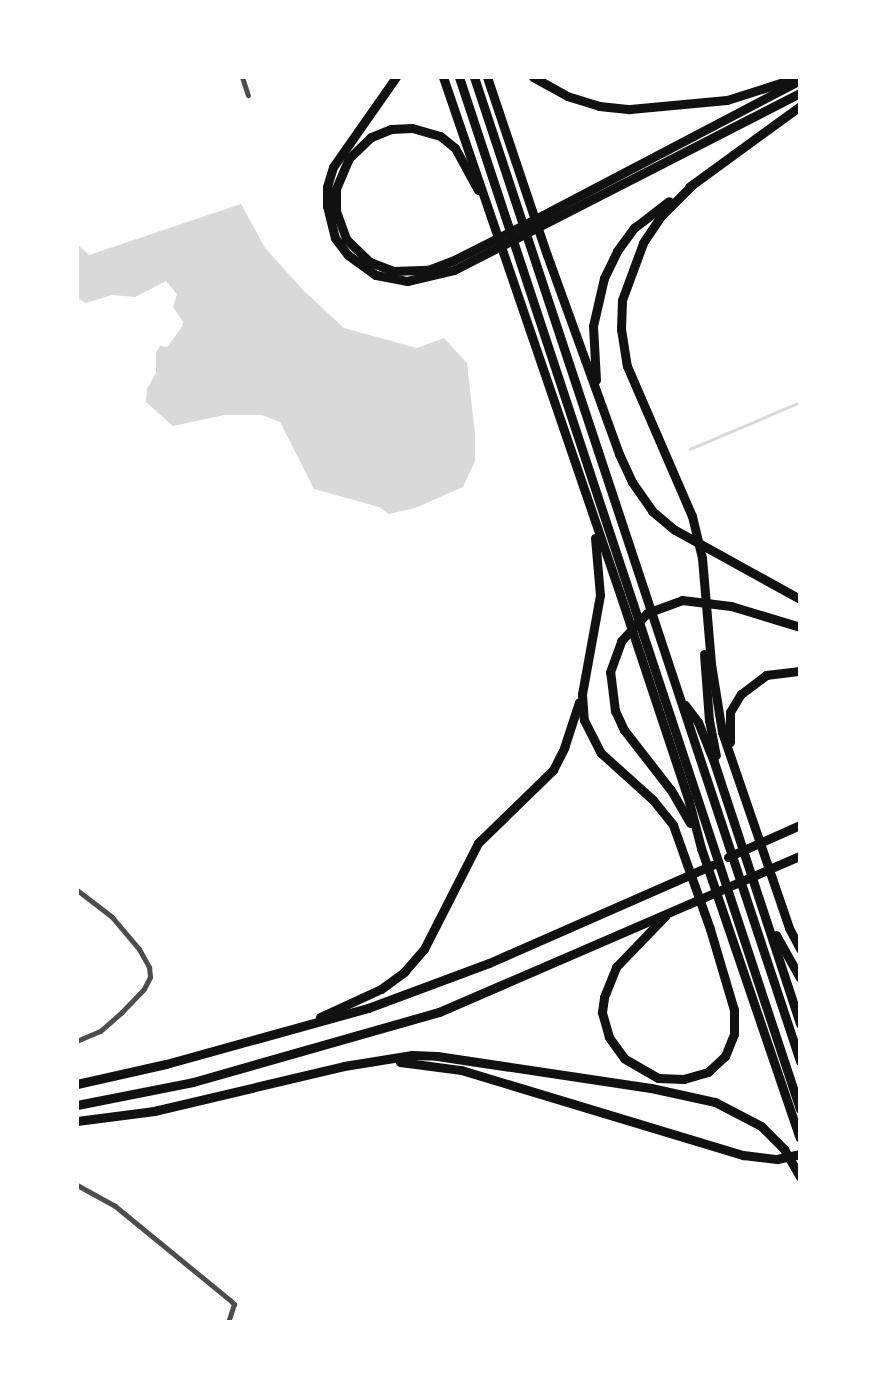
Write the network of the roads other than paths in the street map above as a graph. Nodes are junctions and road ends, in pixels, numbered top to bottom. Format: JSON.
{"nodes":[{"id":1,"x":242,"y":77,"type":"edge"},
{"id":2,"x":396,"y":77,"type":"edge"},
{"id":3,"x":443,"y":77,"type":"edge"},
{"id":4,"x":459,"y":77,"type":"edge"},
{"id":5,"x":474,"y":77,"type":"edge"},
{"id":6,"x":487,"y":77,"type":"edge"},
{"id":7,"x":533,"y":77,"type":"edge"},
{"id":8,"x":799,"y":78,"type":"edge"},
{"id":9,"x":800,"y":93,"type":"edge"},
{"id":10,"x":248,"y":94,"type":"dead end"},
{"id":11,"x":800,"y":106,"type":"edge"},
{"id":12,"x":693,"y":184,"type":"junction"},
{"id":13,"x":486,"y":200,"type":"junction"},
{"id":14,"x":595,"y":385,"type":"junction"},
{"id":15,"x":591,"y":516,"type":"junction"},
{"id":16,"x":800,"y":599,"type":"edge"},
{"id":17,"x":800,"y":627,"type":"edge"},
{"id":18,"x":708,"y":632,"type":"junction"},
{"id":19,"x":800,"y":671,"type":"edge"},
{"id":20,"x":582,"y":694,"type":"junction"},
{"id":21,"x":682,"y":701,"type":"junction"},
{"id":22,"x":736,"y":775,"type":"junction"},
{"id":23,"x":720,"y":781,"type":"junction"},
{"id":24,"x":800,"y":818,"type":"edge"},
{"id":25,"x":800,"y":825,"type":"edge"},
{"id":26,"x":786,"y":831,"type":"junction"},
{"id":27,"x":701,"y":848,"type":"junction"},
{"id":28,"x":800,"y":856,"type":"edge"},
{"id":29,"x":77,"y":890,"type":"edge"},
{"id":30,"x":665,"y":916,"type":"junction"},
{"id":31,"x":764,"y":916,"type":"junction"},
{"id":32,"x":800,"y":949,"type":"edge"},
{"id":33,"x":800,"y":978,"type":"edge"},
{"id":34,"x":800,"y":1024,"type":"edge"},
{"id":35,"x":284,"y":1033,"type":"junction"},
{"id":36,"x":77,"y":1041,"type":"edge"},
{"id":37,"x":381,"y":1061,"type":"junction"},
{"id":38,"x":800,"y":1061,"type":"edge"},
{"id":39,"x":77,"y":1084,"type":"edge"},
{"id":40,"x":780,"y":1084,"type":"junction"},
{"id":41,"x":77,"y":1105,"type":"edge"},
{"id":42,"x":800,"y":1109,"type":"edge"},
{"id":43,"x":77,"y":1121,"type":"edge"},
{"id":44,"x":800,"y":1138,"type":"edge"},
{"id":45,"x":800,"y":1155,"type":"edge"},
{"id":46,"x":800,"y":1177,"type":"edge"},
{"id":47,"x":77,"y":1185,"type":"edge"},
{"id":48,"x":228,"y":1322,"type":"edge"}],
"edges":[{"from":1,"to":10,"type":"street"},
{"from":2,"to":9,"type":"highway"},
{"from":3,"to":13,"type":"highway"},
{"from":4,"to":42,"type":"highway"},
{"from":5,"to":21,"type":"highway"},
{"from":6,"to":14,"type":"highway"},
{"from":7,"to":8,"type":"highway"},
{"from":8,"to":13,"type":"highway"},
{"from":11,"to":12,"type":"highway"},
{"from":12,"to":14,"type":"highway"},
{"from":12,"to":18,"type":"highway"},
{"from":13,"to":15,"type":"highway"},
{"from":14,"to":16,"type":"highway"},
{"from":15,"to":20,"type":"highway"},
{"from":15,"to":27,"type":"highway"},
{"from":17,"to":27,"type":"highway"},
{"from":18,"to":22,"type":"highway"},
{"from":18,"to":23,"type":"highway"},
{"from":19,"to":22,"type":"highway"},
{"from":20,"to":30,"type":"highway"},
{"from":20,"to":35,"type":"highway"},
{"from":21,"to":23,"type":"highway"},
{"from":21,"to":38,"type":"highway"},
{"from":22,"to":32,"type":"highway"},
{"from":23,"to":31,"type":"highway"},
{"from":24,"to":26,"type":"highway"},
{"from":25,"to":26,"type":"highway"},
{"from":26,"to":35,"type":"highway"},
{"from":27,"to":40,"type":"highway"},
{"from":28,"to":30,"type":"highway"},
{"from":29,"to":36,"type":"street"},
{"from":30,"to":41,"type":"highway"},
{"from":31,"to":33,"type":"highway"},
{"from":31,"to":34,"type":"highway"},
{"from":35,"to":39,"type":"highway"},
{"from":37,"to":43,"type":"highway"},
{"from":37,"to":45,"type":"highway"},
{"from":37,"to":46,"type":"highway"},
{"from":40,"to":44,"type":"highway"},
{"from":40,"to":45,"type":"highway"},
{"from":47,"to":48,"type":"street"}]}
